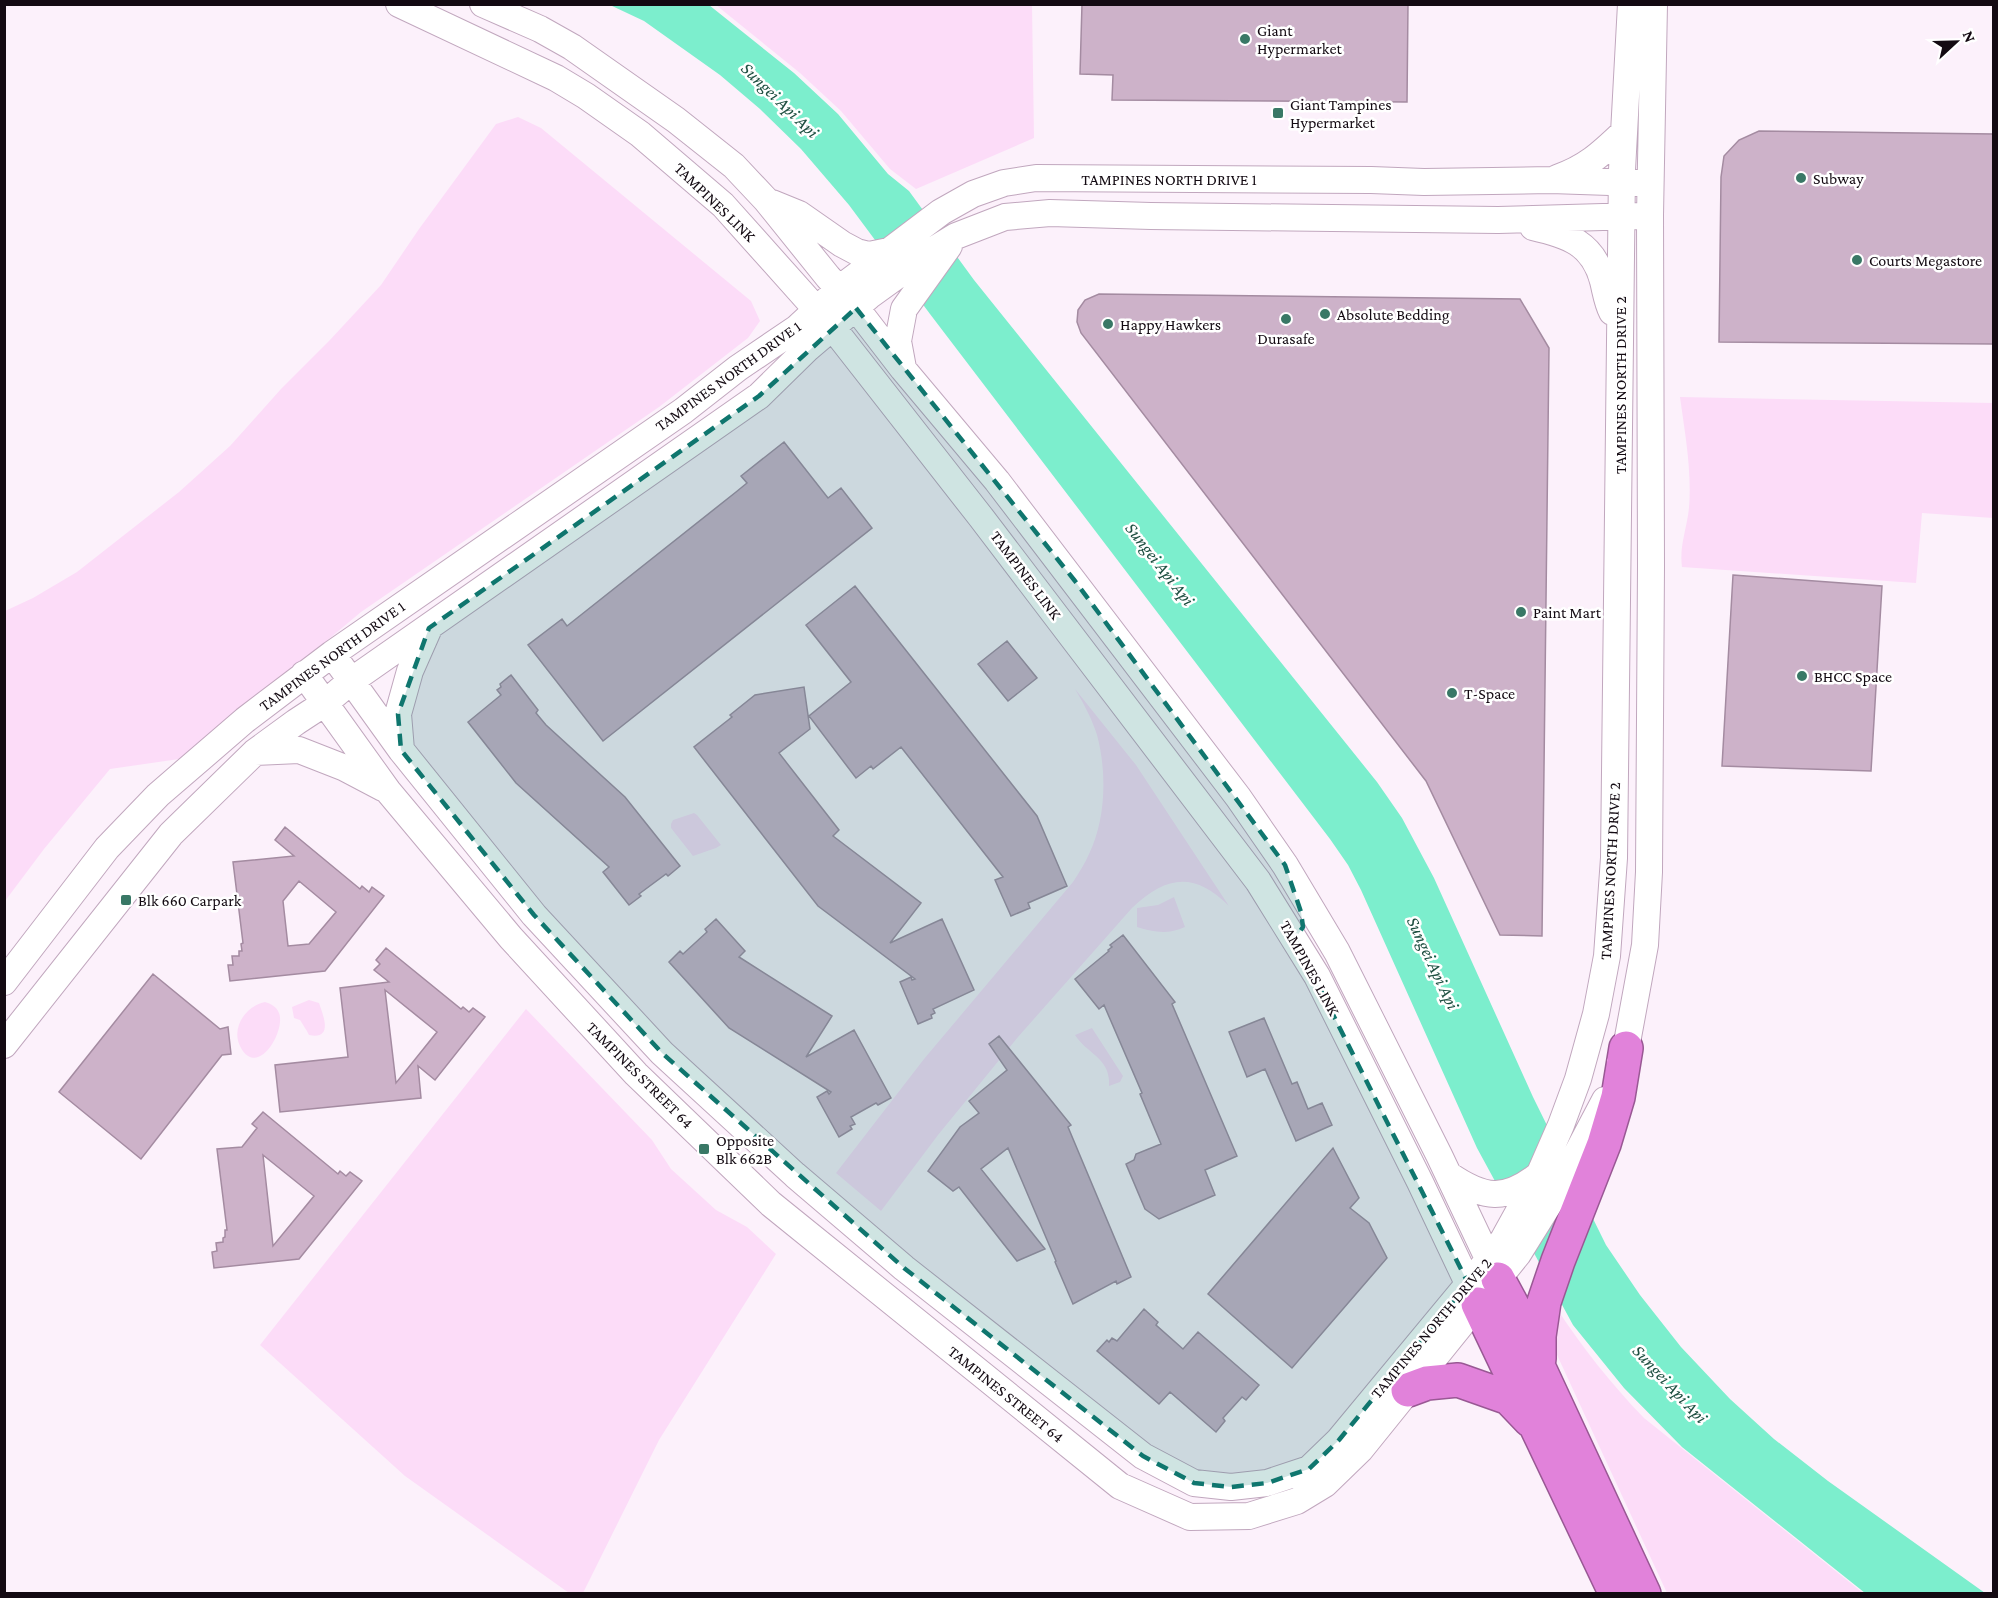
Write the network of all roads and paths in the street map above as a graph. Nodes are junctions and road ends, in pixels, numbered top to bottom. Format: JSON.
{"nodes":[{"id":1,"x":399,"y":4,"type":"edge"},
{"id":2,"x":483,"y":4,"type":"edge"},
{"id":3,"x":1631,"y":4,"type":"edge"},
{"id":4,"x":1654,"y":4,"type":"edge"},
{"id":5,"x":1623,"y":134,"type":"junction"},
{"id":6,"x":1087,"y":178,"type":"junction"},
{"id":7,"x":1551,"y":180,"type":"junction"},
{"id":8,"x":1622,"y":182,"type":"junction"},
{"id":9,"x":1651,"y":183,"type":"junction"},
{"id":10,"x":766,"y":200,"type":"junction"},
{"id":11,"x":1072,"y":214,"type":"junction"},
{"id":12,"x":1650,"y":215,"type":"junction"},
{"id":13,"x":1622,"y":216,"type":"junction"},
{"id":14,"x":1498,"y":220,"type":"junction"},
{"id":15,"x":956,"y":236,"type":"junction"},
{"id":16,"x":889,"y":251,"type":"junction"},
{"id":17,"x":847,"y":298,"type":"junction"},
{"id":18,"x":816,"y":310,"type":"junction"},
{"id":19,"x":1619,"y":326,"type":"junction"},
{"id":20,"x":833,"y":328,"type":"junction"},
{"id":21,"x":903,"y":369,"type":"junction"},
{"id":22,"x":429,"y":628,"type":"junction"},
{"id":23,"x":332,"y":654,"type":"junction"},
{"id":24,"x":304,"y":674,"type":"junction"},
{"id":25,"x":351,"y":681,"type":"junction"},
{"id":26,"x":325,"y":703,"type":"junction"},
{"id":27,"x":401,"y":750,"type":"junction"},
{"id":28,"x":255,"y":752,"type":"junction"},
{"id":29,"x":388,"y":791,"type":"junction"},
{"id":30,"x":1285,"y":865,"type":"junction"},
{"id":31,"x":1295,"y":939,"type":"junction"},
{"id":32,"x":4,"y":982,"type":"edge"},
{"id":33,"x":4,"y":1045,"type":"edge"},
{"id":34,"x":1626,"y":1048,"type":"joint"},
{"id":35,"x":1582,"y":1170,"type":"junction"},
{"id":36,"x":1540,"y":1173,"type":"junction"},
{"id":37,"x":1449,"y":1174,"type":"junction"},
{"id":38,"x":1483,"y":1281,"type":"junction"},
{"id":39,"x":1539,"y":1368,"type":"junction"},
{"id":40,"x":1408,"y":1390,"type":"junction"},
{"id":41,"x":1536,"y":1425,"type":"junction"},
{"id":42,"x":1360,"y":1450,"type":"joint"},
{"id":43,"x":1309,"y":1469,"type":"joint"},
{"id":44,"x":1616,"y":1593,"type":"edge"},
{"id":45,"x":1644,"y":1593,"type":"edge"}],
"edges":[{"from":1,"to":18,"type":"street","name":"TAMPINES LINK"},
{"from":2,"to":10,"type":"street","name":"TAMPINES LINK"},
{"from":3,"to":5,"type":"street","name":"TAMPINES NORTH DRIVE 2"},
{"from":4,"to":9,"type":"street","name":"TAMPINES NORTH DRIVE 2"},
{"from":5,"to":7,"type":"street"},
{"from":5,"to":8,"type":"street","name":"TAMPINES NORTH DRIVE 2"},
{"from":6,"to":7,"type":"street","name":"TAMPINES NORTH DRIVE 1"},
{"from":6,"to":11,"type":"street"},
{"from":6,"to":16,"type":"street","name":"TAMPINES NORTH DRIVE 1"},
{"from":7,"to":8,"type":"street","name":"TAMPINES NORTH DRIVE 1"},
{"from":8,"to":9,"type":"street","name":"TAMPINES NORTH DRIVE 1"},
{"from":8,"to":13,"type":"street","name":"TAMPINES NORTH DRIVE 2"},
{"from":9,"to":12,"type":"street","name":"TAMPINES NORTH DRIVE 2"},
{"from":10,"to":16,"type":"street"},
{"from":10,"to":17,"type":"street","name":"TAMPINES LINK"},
{"from":11,"to":14,"type":"street","name":"TAMPINES NORTH DRIVE 1"},
{"from":11,"to":15,"type":"street","name":"TAMPINES NORTH DRIVE 1"},
{"from":12,"to":13,"type":"street"},
{"from":12,"to":34,"type":"street","name":"TAMPINES NORTH DRIVE 2"},
{"from":13,"to":14,"type":"street","name":"TAMPINES NORTH DRIVE 1"},
{"from":13,"to":19,"type":"street","name":"TAMPINES NORTH DRIVE 2"},
{"from":14,"to":19,"type":"street"},
{"from":15,"to":17,"type":"street","name":"TAMPINES NORTH DRIVE 1"},
{"from":15,"to":21,"type":"street"},
{"from":16,"to":17,"type":"street","name":"TAMPINES NORTH DRIVE 1"},
{"from":17,"to":18,"type":"street","name":"TAMPINES NORTH DRIVE 1"},
{"from":17,"to":20,"type":"street","name":"TAMPINES NORTH DRIVE 1"},
{"from":17,"to":21,"type":"street","name":"TAMPINES LINK"},
{"from":18,"to":20,"type":"street","name":"TAMPINES LINK"},
{"from":18,"to":23,"type":"street","name":"TAMPINES NORTH DRIVE 1"},
{"from":19,"to":36,"type":"street","name":"TAMPINES NORTH DRIVE 2"},
{"from":20,"to":22,"type":"street","name":"TAMPINES NORTH DRIVE 1"},
{"from":20,"to":31,"type":"street","name":"TAMPINES LINK"},
{"from":21,"to":30,"type":"street","name":"TAMPINES LINK"},
{"from":22,"to":25,"type":"street","name":"TAMPINES NORTH DRIVE 1"},
{"from":22,"to":27,"type":"street"},
{"from":23,"to":24,"type":"street","name":"TAMPINES NORTH DRIVE 1"},
{"from":23,"to":25,"type":"street","name":"TAMPINES STREET 64"},
{"from":24,"to":26,"type":"street","name":"TAMPINES STREET 64"},
{"from":24,"to":32,"type":"street","name":"TAMPINES NORTH DRIVE 1"},
{"from":25,"to":26,"type":"street","name":"TAMPINES NORTH DRIVE 1"},
{"from":25,"to":27,"type":"street","name":"TAMPINES STREET 64"},
{"from":26,"to":28,"type":"street","name":"TAMPINES NORTH DRIVE 1"},
{"from":26,"to":29,"type":"street","name":"TAMPINES STREET 64"},
{"from":27,"to":43,"type":"street","name":"TAMPINES STREET 64"},
{"from":28,"to":29,"type":"street"},
{"from":28,"to":33,"type":"street","name":"TAMPINES NORTH DRIVE 1"},
{"from":29,"to":42,"type":"street","name":"TAMPINES STREET 64"},
{"from":30,"to":31,"type":"street"},
{"from":30,"to":37,"type":"street","name":"TAMPINES LINK"},
{"from":31,"to":38,"type":"street","name":"TAMPINES LINK"},
{"from":34,"to":35,"type":"highway"},
{"from":35,"to":38,"type":"street","name":"TAMPINES NORTH DRIVE 2"},
{"from":35,"to":39,"type":"highway"},
{"from":36,"to":37,"type":"street"},
{"from":36,"to":38,"type":"street","name":"TAMPINES NORTH DRIVE 2"},
{"from":37,"to":38,"type":"street","name":"TAMPINES LINK"},
{"from":38,"to":39,"type":"highway"},
{"from":38,"to":40,"type":"street","name":"TAMPINES NORTH DRIVE 2"},
{"from":38,"to":41,"type":"highway"},
{"from":38,"to":43,"type":"street","name":"TAMPINES NORTH DRIVE 2"},
{"from":39,"to":45,"type":"highway"},
{"from":40,"to":41,"type":"highway"},
{"from":40,"to":42,"type":"street","name":"TAMPINES NORTH DRIVE 2"},
{"from":41,"to":44,"type":"highway"}]}
